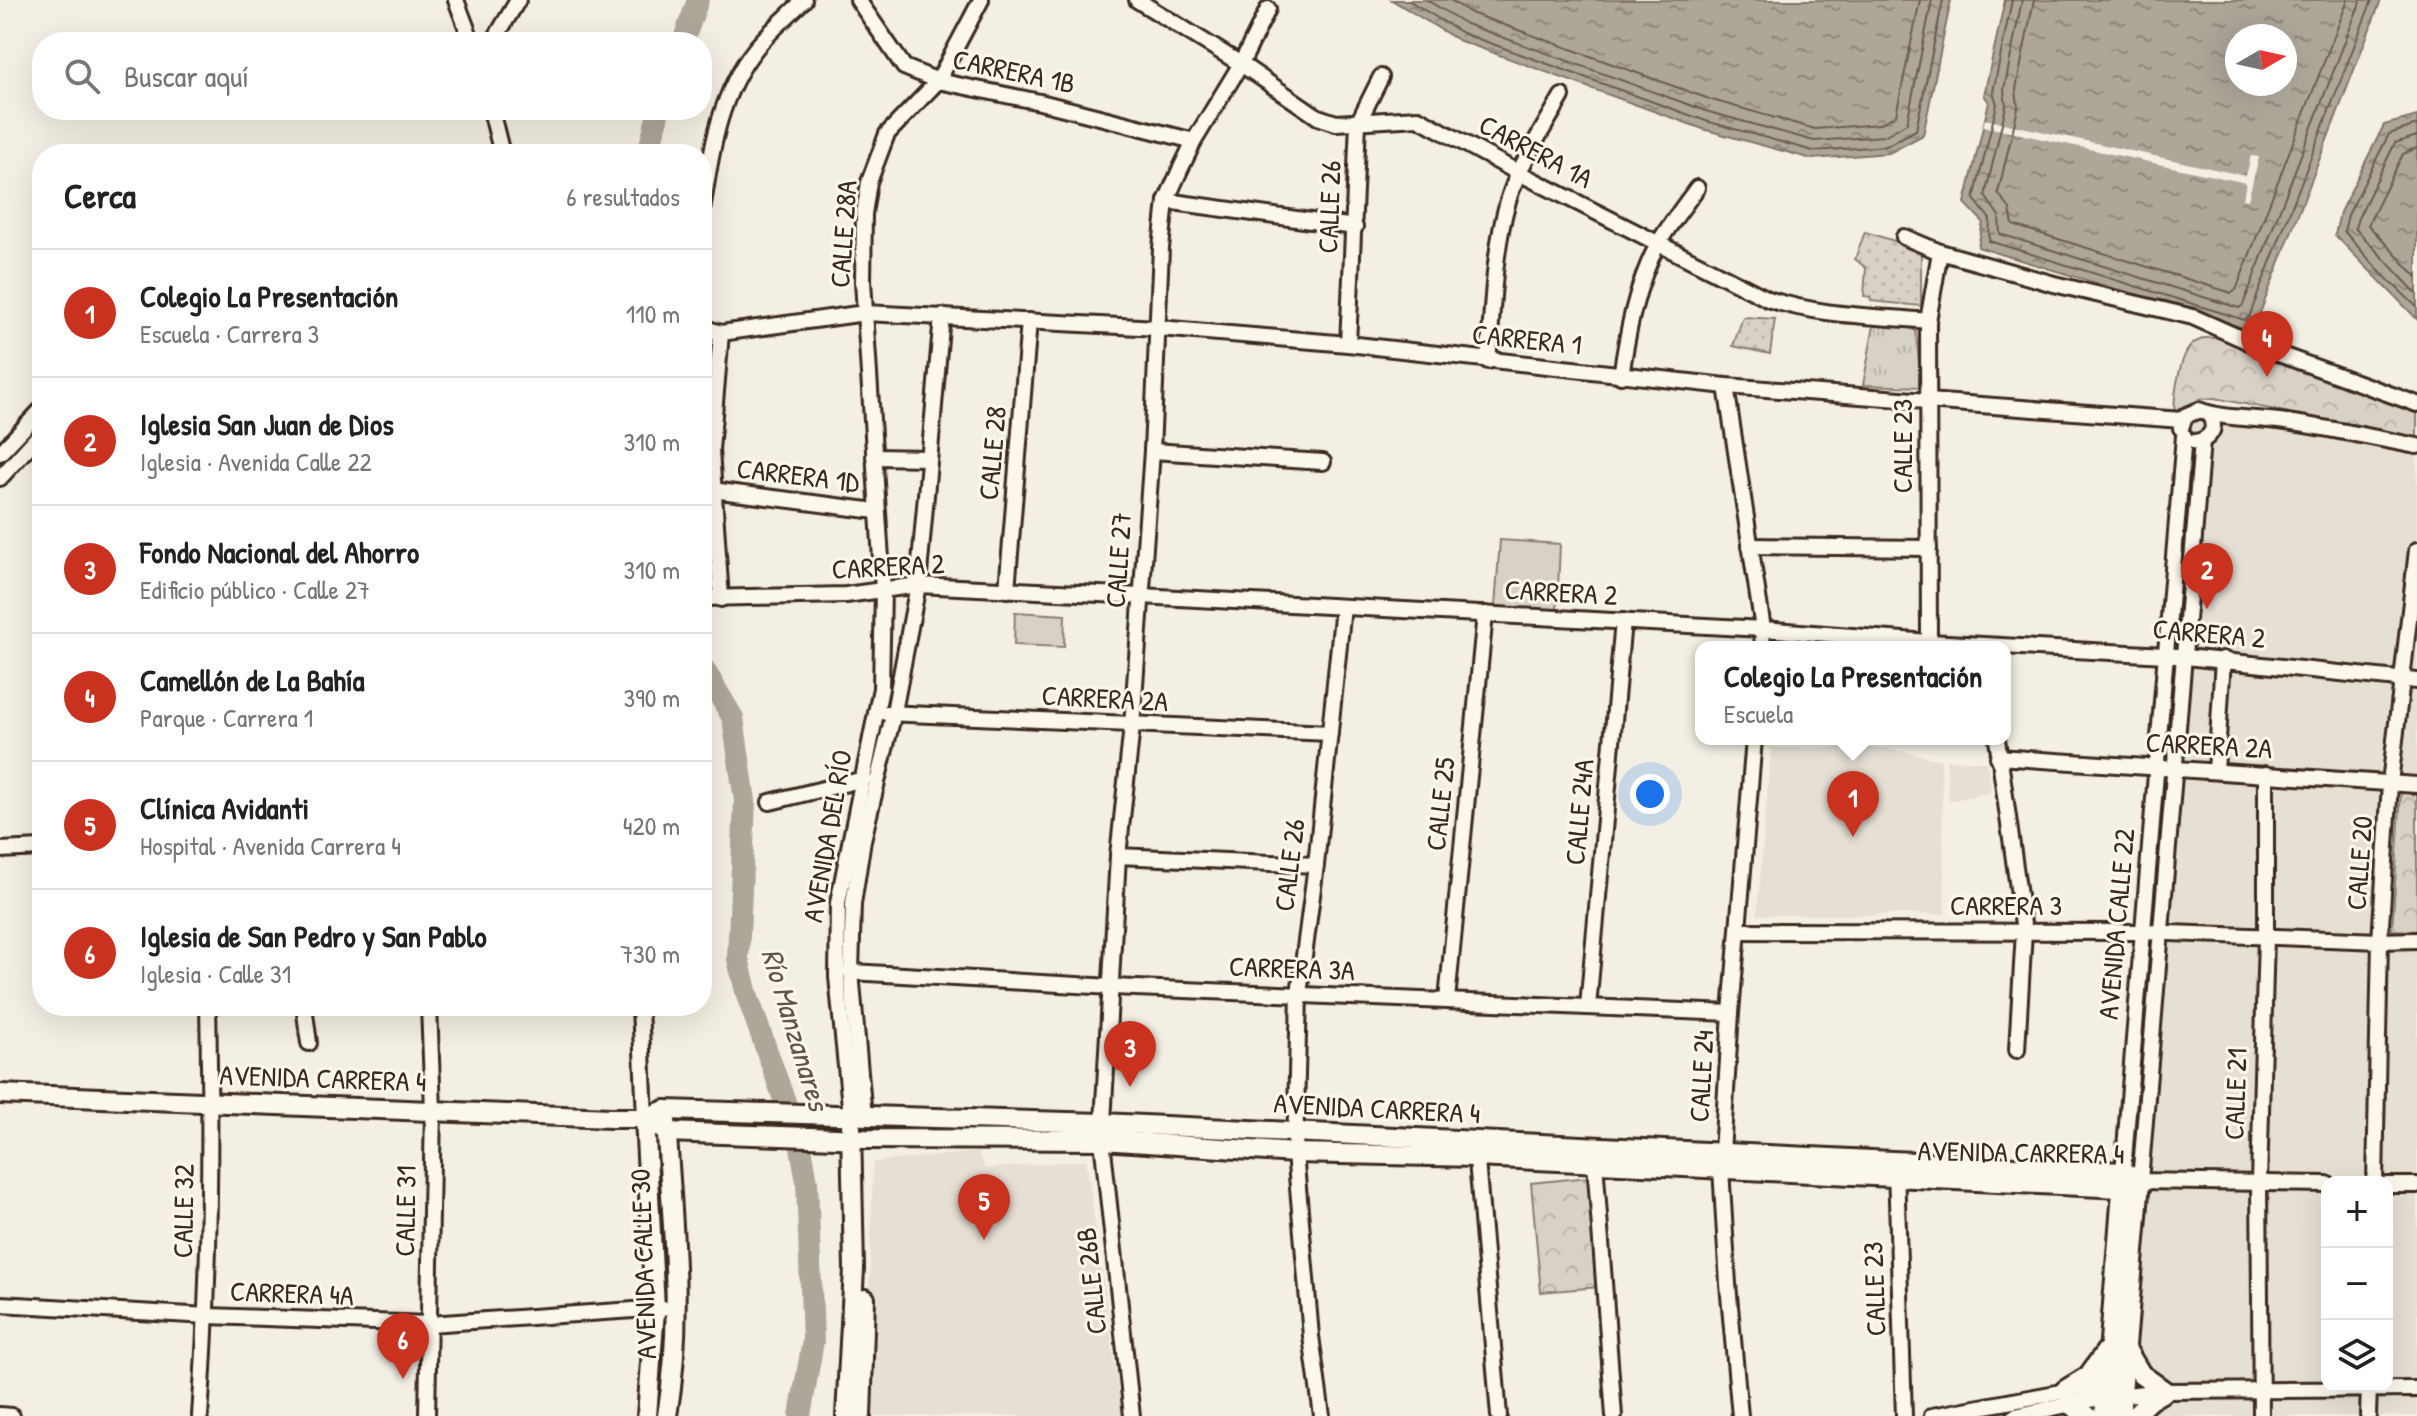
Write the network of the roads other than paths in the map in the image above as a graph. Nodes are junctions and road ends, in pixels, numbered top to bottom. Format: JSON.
{"nodes":[{"id":1,"x":456,"y":0,"type":"edge"},
{"id":2,"x":518,"y":0,"type":"edge"},
{"id":3,"x":804,"y":0,"type":"edge"},
{"id":4,"x":858,"y":0,"type":"edge"},
{"id":5,"x":981,"y":0,"type":"edge"},
{"id":6,"x":1137,"y":0,"type":"edge"},
{"id":7,"x":1268,"y":9,"type":"dead end"},
{"id":8,"x":468,"y":32,"type":"edge"},
{"id":9,"x":499,"y":32,"type":"edge"},
{"id":10,"x":1241,"y":64,"type":"junction"},
{"id":11,"x":1381,"y":77,"type":"dead end"},
{"id":12,"x":938,"y":81,"type":"junction"},
{"id":13,"x":1562,"y":96,"type":"dead end"},
{"id":14,"x":494,"y":120,"type":"edge"},
{"id":15,"x":1358,"y":123,"type":"junction"},
{"id":16,"x":1194,"y":141,"type":"junction"},
{"id":17,"x":500,"y":144,"type":"edge"},
{"id":18,"x":712,"y":152,"type":"edge"},
{"id":19,"x":1519,"y":173,"type":"junction"},
{"id":20,"x":1697,"y":188,"type":"dead end"},
{"id":21,"x":1166,"y":201,"type":"junction"},
{"id":22,"x":1355,"y":227,"type":"junction"},
{"id":23,"x":1904,"y":237,"type":"dead end"},
{"id":24,"x":1658,"y":244,"type":"junction"},
{"id":25,"x":1940,"y":252,"type":"junction"},
{"id":26,"x":865,"y":313,"type":"junction"},
{"id":27,"x":942,"y":316,"type":"junction"},
{"id":28,"x":1029,"y":321,"type":"junction"},
{"id":29,"x":1928,"y":321,"type":"junction"},
{"id":30,"x":1159,"y":328,"type":"junction"},
{"id":31,"x":712,"y":330,"type":"edge"},
{"id":32,"x":721,"y":333,"type":"junction"},
{"id":33,"x":1348,"y":344,"type":"junction"},
{"id":34,"x":1488,"y":361,"type":"junction"},
{"id":35,"x":1621,"y":376,"type":"junction"},
{"id":36,"x":1726,"y":386,"type":"junction"},
{"id":37,"x":1928,"y":401,"type":"junction"},
{"id":38,"x":2417,"y":404,"type":"edge"},
{"id":39,"x":2209,"y":415,"type":"junction"},
{"id":40,"x":32,"y":419,"type":"edge"},
{"id":41,"x":2183,"y":428,"type":"junction"},
{"id":42,"x":712,"y":438,"type":"edge"},
{"id":43,"x":2202,"y":441,"type":"junction"},
{"id":44,"x":32,"y":443,"type":"edge"},
{"id":45,"x":2417,"y":446,"type":"edge"},
{"id":46,"x":1152,"y":451,"type":"junction"},
{"id":47,"x":0,"y":453,"type":"edge"},
{"id":48,"x":874,"y":457,"type":"junction"},
{"id":49,"x":928,"y":458,"type":"junction"},
{"id":50,"x":1323,"y":462,"type":"dead end"},
{"id":51,"x":0,"y":478,"type":"edge"},
{"id":52,"x":712,"y":490,"type":"joint"},
{"id":53,"x":876,"y":511,"type":"junction"},
{"id":54,"x":1750,"y":546,"type":"junction"},
{"id":55,"x":1929,"y":548,"type":"junction"},
{"id":56,"x":2417,"y":550,"type":"edge"},
{"id":57,"x":918,"y":585,"type":"junction"},
{"id":58,"x":883,"y":590,"type":"junction"},
{"id":59,"x":1007,"y":590,"type":"junction"},
{"id":60,"x":1141,"y":596,"type":"junction"},
{"id":61,"x":712,"y":599,"type":"edge"},
{"id":62,"x":721,"y":599,"type":"junction"},
{"id":63,"x":1343,"y":607,"type":"junction"},
{"id":64,"x":1485,"y":614,"type":"junction"},
{"id":65,"x":1623,"y":621,"type":"junction"},
{"id":66,"x":1763,"y":629,"type":"junction"},
{"id":67,"x":1762,"y":641,"type":"edge"},
{"id":68,"x":1916,"y":641,"type":"edge"},
{"id":69,"x":1929,"y":641,"type":"edge"},
{"id":70,"x":2011,"y":647,"type":"edge"},
{"id":71,"x":2166,"y":655,"type":"junction"},
{"id":72,"x":2184,"y":656,"type":"junction"},
{"id":73,"x":2223,"y":659,"type":"junction"},
{"id":74,"x":2410,"y":679,"type":"edge"},
{"id":75,"x":894,"y":712,"type":"junction"},
{"id":76,"x":877,"y":713,"type":"junction"},
{"id":77,"x":1132,"y":726,"type":"junction"},
{"id":78,"x":1330,"y":733,"type":"junction"},
{"id":79,"x":1754,"y":745,"type":"edge"},
{"id":80,"x":1997,"y":745,"type":"edge"},
{"id":81,"x":1998,"y":757,"type":"junction"},
{"id":82,"x":2157,"y":768,"type":"junction"},
{"id":83,"x":2174,"y":769,"type":"junction"},
{"id":84,"x":2216,"y":771,"type":"junction"},
{"id":85,"x":2266,"y":774,"type":"junction"},
{"id":86,"x":864,"y":779,"type":"junction"},
{"id":87,"x":2390,"y":783,"type":"junction"},
{"id":88,"x":2417,"y":785,"type":"edge"},
{"id":89,"x":770,"y":802,"type":"dead end"},
{"id":90,"x":32,"y":848,"type":"edge"},
{"id":91,"x":0,"y":850,"type":"edge"},
{"id":92,"x":1118,"y":856,"type":"junction"},
{"id":93,"x":1316,"y":865,"type":"junction"},
{"id":94,"x":1738,"y":931,"type":"junction"},
{"id":95,"x":2024,"y":931,"type":"junction"},
{"id":96,"x":2143,"y":932,"type":"junction"},
{"id":97,"x":2161,"y":933,"type":"junction"},
{"id":98,"x":2266,"y":937,"type":"junction"},
{"id":99,"x":2417,"y":940,"type":"edge"},
{"id":100,"x":2380,"y":941,"type":"junction"},
{"id":101,"x":851,"y":972,"type":"junction"},
{"id":102,"x":1112,"y":987,"type":"junction"},
{"id":103,"x":1299,"y":994,"type":"junction"},
{"id":104,"x":1447,"y":1000,"type":"junction"},
{"id":105,"x":1588,"y":1007,"type":"junction"},
{"id":106,"x":1731,"y":1013,"type":"junction"},
{"id":107,"x":208,"y":1016,"type":"edge"},
{"id":108,"x":305,"y":1016,"type":"edge"},
{"id":109,"x":429,"y":1016,"type":"edge"},
{"id":110,"x":640,"y":1016,"type":"edge"},
{"id":111,"x":309,"y":1043,"type":"dead end"},
{"id":112,"x":2017,"y":1050,"type":"dead end"},
{"id":113,"x":0,"y":1094,"type":"edge"},
{"id":114,"x":211,"y":1101,"type":"junction"},
{"id":115,"x":433,"y":1110,"type":"junction"},
{"id":116,"x":665,"y":1110,"type":"junction"},
{"id":117,"x":857,"y":1116,"type":"junction"},
{"id":118,"x":645,"y":1118,"type":"junction"},
{"id":119,"x":666,"y":1132,"type":"junction"},
{"id":120,"x":1102,"y":1132,"type":"junction"},
{"id":121,"x":1297,"y":1132,"type":"junction"},
{"id":122,"x":694,"y":1133,"type":"junction"},
{"id":123,"x":858,"y":1139,"type":"junction"},
{"id":124,"x":1476,"y":1149,"type":"junction"},
{"id":125,"x":1295,"y":1153,"type":"junction"},
{"id":126,"x":1722,"y":1160,"type":"junction"},
{"id":127,"x":1595,"y":1162,"type":"junction"},
{"id":128,"x":669,"y":1168,"type":"junction"},
{"id":129,"x":1896,"y":1169,"type":"junction"},
{"id":130,"x":2375,"y":1176,"type":"edge"},
{"id":131,"x":2128,"y":1180,"type":"junction"},
{"id":132,"x":2259,"y":1182,"type":"junction"},
{"id":133,"x":2321,"y":1184,"type":"edge"},
{"id":134,"x":2393,"y":1185,"type":"edge"},
{"id":135,"x":2417,"y":1185,"type":"edge"},
{"id":136,"x":0,"y":1304,"type":"edge"},
{"id":137,"x":678,"y":1307,"type":"junction"},
{"id":138,"x":655,"y":1309,"type":"junction"},
{"id":139,"x":208,"y":1316,"type":"junction"},
{"id":140,"x":429,"y":1324,"type":"junction"},
{"id":141,"x":2118,"y":1345,"type":"junction"},
{"id":142,"x":2393,"y":1388,"type":"edge"},
{"id":143,"x":2321,"y":1389,"type":"edge"},
{"id":144,"x":2417,"y":1389,"type":"edge"},
{"id":145,"x":2261,"y":1390,"type":"junction"},
{"id":146,"x":2165,"y":1391,"type":"junction"},
{"id":147,"x":2369,"y":1392,"type":"edge"},
{"id":148,"x":2112,"y":1395,"type":"edge"},
{"id":149,"x":2067,"y":1397,"type":"junction"},
{"id":150,"x":0,"y":1415,"type":"edge"},
{"id":151,"x":12,"y":1416,"type":"edge"},
{"id":152,"x":200,"y":1416,"type":"edge"},
{"id":153,"x":427,"y":1416,"type":"edge"},
{"id":154,"x":647,"y":1416,"type":"edge"},
{"id":155,"x":667,"y":1416,"type":"edge"},
{"id":156,"x":846,"y":1416,"type":"edge"},
{"id":157,"x":861,"y":1416,"type":"edge"},
{"id":158,"x":1132,"y":1416,"type":"edge"},
{"id":159,"x":1322,"y":1416,"type":"edge"},
{"id":160,"x":1499,"y":1416,"type":"edge"},
{"id":161,"x":1614,"y":1416,"type":"edge"},
{"id":162,"x":1740,"y":1416,"type":"edge"},
{"id":163,"x":1904,"y":1416,"type":"edge"},
{"id":164,"x":1932,"y":1416,"type":"edge"},
{"id":165,"x":2015,"y":1416,"type":"edge"},
{"id":166,"x":2088,"y":1416,"type":"edge"},
{"id":167,"x":2120,"y":1416,"type":"edge"},
{"id":168,"x":2133,"y":1416,"type":"edge"},
{"id":169,"x":2261,"y":1416,"type":"edge"},
{"id":170,"x":2368,"y":1416,"type":"edge"}],
"edges":[{"from":1,"to":8,"type":"street"},
{"from":2,"to":9,"type":"street"},
{"from":3,"to":18,"type":"street"},
{"from":4,"to":12,"type":"street","name":"CARRERA 1B"},
{"from":5,"to":12,"type":"street","name":"CALLE 28A"},
{"from":6,"to":10,"type":"street","name":"CARRERA 1A"},
{"from":7,"to":10,"type":"street","name":"CALLE 27"},
{"from":10,"to":15,"type":"street","name":"CARRERA 1A"},
{"from":10,"to":16,"type":"street","name":"CALLE 27"},
{"from":11,"to":15,"type":"street","name":"CALLE 26"},
{"from":12,"to":16,"type":"street","name":"CARRERA 1B"},
{"from":12,"to":26,"type":"street","name":"CALLE 28A"},
{"from":13,"to":19,"type":"street"},
{"from":14,"to":17,"type":"street"},
{"from":15,"to":19,"type":"street","name":"CARRERA 1A"},
{"from":15,"to":22,"type":"street","name":"CALLE 26"},
{"from":16,"to":21,"type":"street","name":"CALLE 27"},
{"from":19,"to":24,"type":"street","name":"CARRERA 1A"},
{"from":19,"to":34,"type":"street"},
{"from":20,"to":24,"type":"street"},
{"from":21,"to":22,"type":"street"},
{"from":21,"to":30,"type":"street","name":"CALLE 27"},
{"from":22,"to":33,"type":"street","name":"CALLE 26"},
{"from":23,"to":25,"type":"street"},
{"from":24,"to":29,"type":"street","name":"CARRERA 1A"},
{"from":24,"to":35,"type":"street"},
{"from":25,"to":29,"type":"street","name":"CALLE 23"},
{"from":25,"to":38,"type":"street"},
{"from":26,"to":27,"type":"street","name":"CARRERA 1"},
{"from":26,"to":32,"type":"street","name":"CARRERA 1"},
{"from":26,"to":48,"type":"street","name":"AVENIDA DEL RÍO"},
{"from":27,"to":28,"type":"street","name":"CARRERA 1"},
{"from":27,"to":49,"type":"street","name":"AVENIDA DEL RÍO"},
{"from":28,"to":30,"type":"street","name":"CARRERA 1"},
{"from":28,"to":59,"type":"street","name":"CALLE 28"},
{"from":29,"to":37,"type":"street","name":"CALLE 23"},
{"from":30,"to":33,"type":"street","name":"CARRERA 1"},
{"from":30,"to":46,"type":"street","name":"CALLE 27"},
{"from":31,"to":32,"type":"street"},
{"from":32,"to":42,"type":"street"},
{"from":33,"to":34,"type":"street","name":"CARRERA 1"},
{"from":34,"to":35,"type":"street","name":"CARRERA 1"},
{"from":35,"to":36,"type":"street","name":"CARRERA 1"},
{"from":36,"to":37,"type":"street","name":"CARRERA 1"},
{"from":36,"to":54,"type":"street"},
{"from":37,"to":41,"type":"street","name":"CARRERA 1"},
{"from":37,"to":55,"type":"street","name":"CALLE 23"},
{"from":39,"to":41,"type":"street"},
{"from":39,"to":43,"type":"street"},
{"from":39,"to":45,"type":"street"},
{"from":40,"to":47,"type":"street"},
{"from":41,"to":43,"type":"street"},
{"from":41,"to":71,"type":"street","name":"AVENIDA CALLE 22"},
{"from":43,"to":72,"type":"street","name":"AVENIDA CALLE 22"},
{"from":44,"to":51,"type":"street"},
{"from":46,"to":50,"type":"street"},
{"from":46,"to":60,"type":"street","name":"CALLE 27"},
{"from":48,"to":49,"type":"street","name":"CARRERA 1D"},
{"from":48,"to":53,"type":"street","name":"AVENIDA DEL RÍO"},
{"from":49,"to":57,"type":"street","name":"AVENIDA DEL RÍO"},
{"from":52,"to":53,"type":"street","name":"CARRERA 1D"},
{"from":52,"to":62,"type":"street"},
{"from":53,"to":58,"type":"street","name":"AVENIDA DEL RÍO"},
{"from":54,"to":55,"type":"street"},
{"from":54,"to":66,"type":"street"},
{"from":55,"to":69,"type":"street","name":"CALLE 23"},
{"from":56,"to":74,"type":"street","name":"CALLE 20"},
{"from":57,"to":58,"type":"street","name":"CARRERA 2"},
{"from":57,"to":59,"type":"street","name":"CARRERA 2"},
{"from":57,"to":75,"type":"street","name":"AVENIDA DEL RÍO"},
{"from":58,"to":62,"type":"street","name":"CARRERA 2"},
{"from":58,"to":76,"type":"street","name":"AVENIDA DEL RÍO"},
{"from":59,"to":60,"type":"street","name":"CARRERA 2"},
{"from":60,"to":63,"type":"street","name":"CARRERA 2"},
{"from":60,"to":77,"type":"street","name":"CALLE 27"},
{"from":61,"to":62,"type":"street","name":"CARRERA 2"},
{"from":63,"to":64,"type":"street","name":"CARRERA 2"},
{"from":63,"to":78,"type":"street","name":"CALLE 26"},
{"from":64,"to":65,"type":"street","name":"CARRERA 2"},
{"from":64,"to":104,"type":"street","name":"CALLE 25"},
{"from":65,"to":66,"type":"street","name":"CARRERA 2"},
{"from":65,"to":105,"type":"street","name":"CALLE 24A"},
{"from":66,"to":67,"type":"street"},
{"from":66,"to":68,"type":"street","name":"CARRERA 2"},
{"from":70,"to":71,"type":"street","name":"CARRERA 2"},
{"from":71,"to":72,"type":"street","name":"CARRERA 2"},
{"from":71,"to":82,"type":"street","name":"AVENIDA CALLE 22"},
{"from":72,"to":73,"type":"street","name":"CARRERA 2"},
{"from":72,"to":83,"type":"street","name":"AVENIDA CALLE 22"},
{"from":73,"to":74,"type":"street","name":"CARRERA 2"},
{"from":73,"to":84,"type":"street"},
{"from":74,"to":87,"type":"street","name":"CALLE 20"},
{"from":75,"to":76,"type":"street","name":"CARRERA 2A"},
{"from":75,"to":77,"type":"street","name":"CARRERA 2A"},
{"from":75,"to":101,"type":"street","name":"AVENIDA DEL RÍO"},
{"from":76,"to":86,"type":"street","name":"AVENIDA DEL RÍO"},
{"from":77,"to":78,"type":"street","name":"CARRERA 2A"},
{"from":77,"to":92,"type":"street","name":"CALLE 27"},
{"from":78,"to":93,"type":"street","name":"CALLE 26"},
{"from":79,"to":94,"type":"street","name":"CALLE 24"},
{"from":80,"to":81,"type":"street"},
{"from":81,"to":82,"type":"street","name":"CARRERA 2A"},
{"from":81,"to":95,"type":"street"},
{"from":82,"to":83,"type":"street","name":"CARRERA 2A"},
{"from":82,"to":96,"type":"street","name":"AVENIDA CALLE 22"},
{"from":83,"to":84,"type":"street","name":"CARRERA 2A"},
{"from":83,"to":97,"type":"street","name":"AVENIDA CALLE 22"},
{"from":84,"to":85,"type":"street","name":"CARRERA 2A"},
{"from":85,"to":87,"type":"street","name":"CARRERA 2A"},
{"from":85,"to":98,"type":"street","name":"CALLE 21"},
{"from":86,"to":89,"type":"street"},
{"from":86,"to":117,"type":"street","name":"AVENIDA DEL RÍO"},
{"from":87,"to":88,"type":"street","name":"CARRERA 2A"},
{"from":87,"to":100,"type":"street","name":"CALLE 20"},
{"from":90,"to":91,"type":"street"},
{"from":92,"to":93,"type":"street"},
{"from":92,"to":102,"type":"street","name":"CALLE 27"},
{"from":93,"to":103,"type":"street","name":"CALLE 26"},
{"from":94,"to":95,"type":"street","name":"CARRERA 3"},
{"from":94,"to":106,"type":"street","name":"CALLE 24"},
{"from":95,"to":96,"type":"street","name":"CARRERA 3"},
{"from":95,"to":112,"type":"street"},
{"from":96,"to":97,"type":"street","name":"CARRERA 3"},
{"from":96,"to":131,"type":"street","name":"AVENIDA CALLE 22"},
{"from":97,"to":98,"type":"street","name":"CARRERA 3"},
{"from":97,"to":131,"type":"street","name":"AVENIDA CALLE 22"},
{"from":98,"to":100,"type":"street","name":"CARRERA 3"},
{"from":98,"to":132,"type":"street","name":"CALLE 21"},
{"from":99,"to":100,"type":"street","name":"CARRERA 3"},
{"from":100,"to":130,"type":"street","name":"CALLE 20"},
{"from":101,"to":102,"type":"street","name":"CARRERA 3A"},
{"from":101,"to":117,"type":"street","name":"AVENIDA DEL RÍO"},
{"from":102,"to":103,"type":"street","name":"CARRERA 3A"},
{"from":102,"to":120,"type":"street","name":"CALLE 27"},
{"from":103,"to":104,"type":"street","name":"CARRERA 3A"},
{"from":103,"to":121,"type":"street","name":"CALLE 26"},
{"from":104,"to":105,"type":"street","name":"CARRERA 3A"},
{"from":105,"to":106,"type":"street","name":"CARRERA 3A"},
{"from":106,"to":126,"type":"street","name":"CALLE 24"},
{"from":107,"to":114,"type":"street","name":"CALLE 32"},
{"from":108,"to":111,"type":"street"},
{"from":109,"to":115,"type":"street","name":"CALLE 31"},
{"from":110,"to":118,"type":"street"},
{"from":113,"to":114,"type":"main road","name":"AVENIDA CARRERA 4"},
{"from":114,"to":115,"type":"main road","name":"AVENIDA CARRERA 4"},
{"from":114,"to":139,"type":"street","name":"CALLE 32"},
{"from":115,"to":118,"type":"main road","name":"AVENIDA CARRERA 4"},
{"from":115,"to":140,"type":"street","name":"CALLE 31"},
{"from":116,"to":117,"type":"main road","name":"AVENIDA CARRERA 4"},
{"from":116,"to":118,"type":"main road","name":"AVENIDA CARRERA 4"},
{"from":116,"to":119,"type":"main road","name":"AVENIDA CALLE 30"},
{"from":117,"to":120,"type":"main road","name":"AVENIDA CARRERA 4"},
{"from":117,"to":123,"type":"main road","name":"AVENIDA DEL RÍO"},
{"from":118,"to":119,"type":"main road"},
{"from":118,"to":138,"type":"main road","name":"AVENIDA CALLE 30"},
{"from":119,"to":122,"type":"main road","name":"AVENIDA CARRERA 4"},
{"from":119,"to":128,"type":"main road","name":"AVENIDA CALLE 30"},
{"from":120,"to":121,"type":"main road","name":"AVENIDA CARRERA 4"},
{"from":120,"to":123,"type":"main road","name":"AVENIDA CARRERA 4"},
{"from":120,"to":125,"type":"main road","name":"AVENIDA CARRERA 4"},
{"from":120,"to":158,"type":"street","name":"CALLE 26B"},
{"from":121,"to":124,"type":"main road","name":"AVENIDA CARRERA 4"},
{"from":121,"to":125,"type":"street","name":"CALLE 26"},
{"from":122,"to":123,"type":"main road","name":"AVENIDA CARRERA 4"},
{"from":122,"to":128,"type":"main road"},
{"from":123,"to":156,"type":"main road","name":"AVENIDA DEL RÍO"},
{"from":123,"to":157,"type":"main road","name":"AVENIDA DEL RÍO"},
{"from":124,"to":125,"type":"main road","name":"AVENIDA CARRERA 4"},
{"from":124,"to":126,"type":"main road","name":"AVENIDA CARRERA 4"},
{"from":124,"to":127,"type":"main road","name":"AVENIDA CARRERA 4"},
{"from":124,"to":160,"type":"street"},
{"from":125,"to":159,"type":"street","name":"CALLE 26"},
{"from":126,"to":127,"type":"main road","name":"AVENIDA CARRERA 4"},
{"from":126,"to":129,"type":"main road","name":"AVENIDA CARRERA 4"},
{"from":126,"to":162,"type":"street","name":"CALLE 24"},
{"from":127,"to":161,"type":"street"},
{"from":128,"to":137,"type":"main road","name":"AVENIDA CALLE 30"},
{"from":129,"to":131,"type":"main road","name":"AVENIDA CARRERA 4"},
{"from":129,"to":163,"type":"street","name":"CALLE 23"},
{"from":131,"to":132,"type":"street"},
{"from":131,"to":141,"type":"main road","name":"AVENIDA CALLE 22"},
{"from":132,"to":133,"type":"street"},
{"from":132,"to":145,"type":"street","name":"CALLE 21"},
{"from":134,"to":135,"type":"street"},
{"from":136,"to":139,"type":"street","name":"CARRERA 4A"},
{"from":137,"to":138,"type":"street","name":"CARRERA 4A"},
{"from":137,"to":155,"type":"main road","name":"AVENIDA CALLE 30"},
{"from":138,"to":140,"type":"street","name":"CARRERA 4A"},
{"from":138,"to":154,"type":"main road","name":"AVENIDA CALLE 30"},
{"from":139,"to":140,"type":"street","name":"CARRERA 4A"},
{"from":139,"to":152,"type":"street","name":"CALLE 32"},
{"from":140,"to":153,"type":"street","name":"CALLE 31"},
{"from":141,"to":146,"type":"main road"},
{"from":141,"to":148,"type":"main road","name":"AVENIDA CALLE 22"},
{"from":141,"to":149,"type":"main road"},
{"from":142,"to":144,"type":"street"},
{"from":143,"to":145,"type":"street"},
{"from":145,"to":146,"type":"street"},
{"from":145,"to":169,"type":"street","name":"CALLE 21"},
{"from":146,"to":148,"type":"street"},
{"from":146,"to":168,"type":"main road"},
{"from":147,"to":170,"type":"street"},
{"from":148,"to":149,"type":"street"},
{"from":148,"to":167,"type":"main road","name":"AVENIDA CALLE 22"},
{"from":149,"to":164,"type":"street"},
{"from":149,"to":165,"type":"street"},
{"from":149,"to":166,"type":"main road"},
{"from":150,"to":151,"type":"street"}]}
